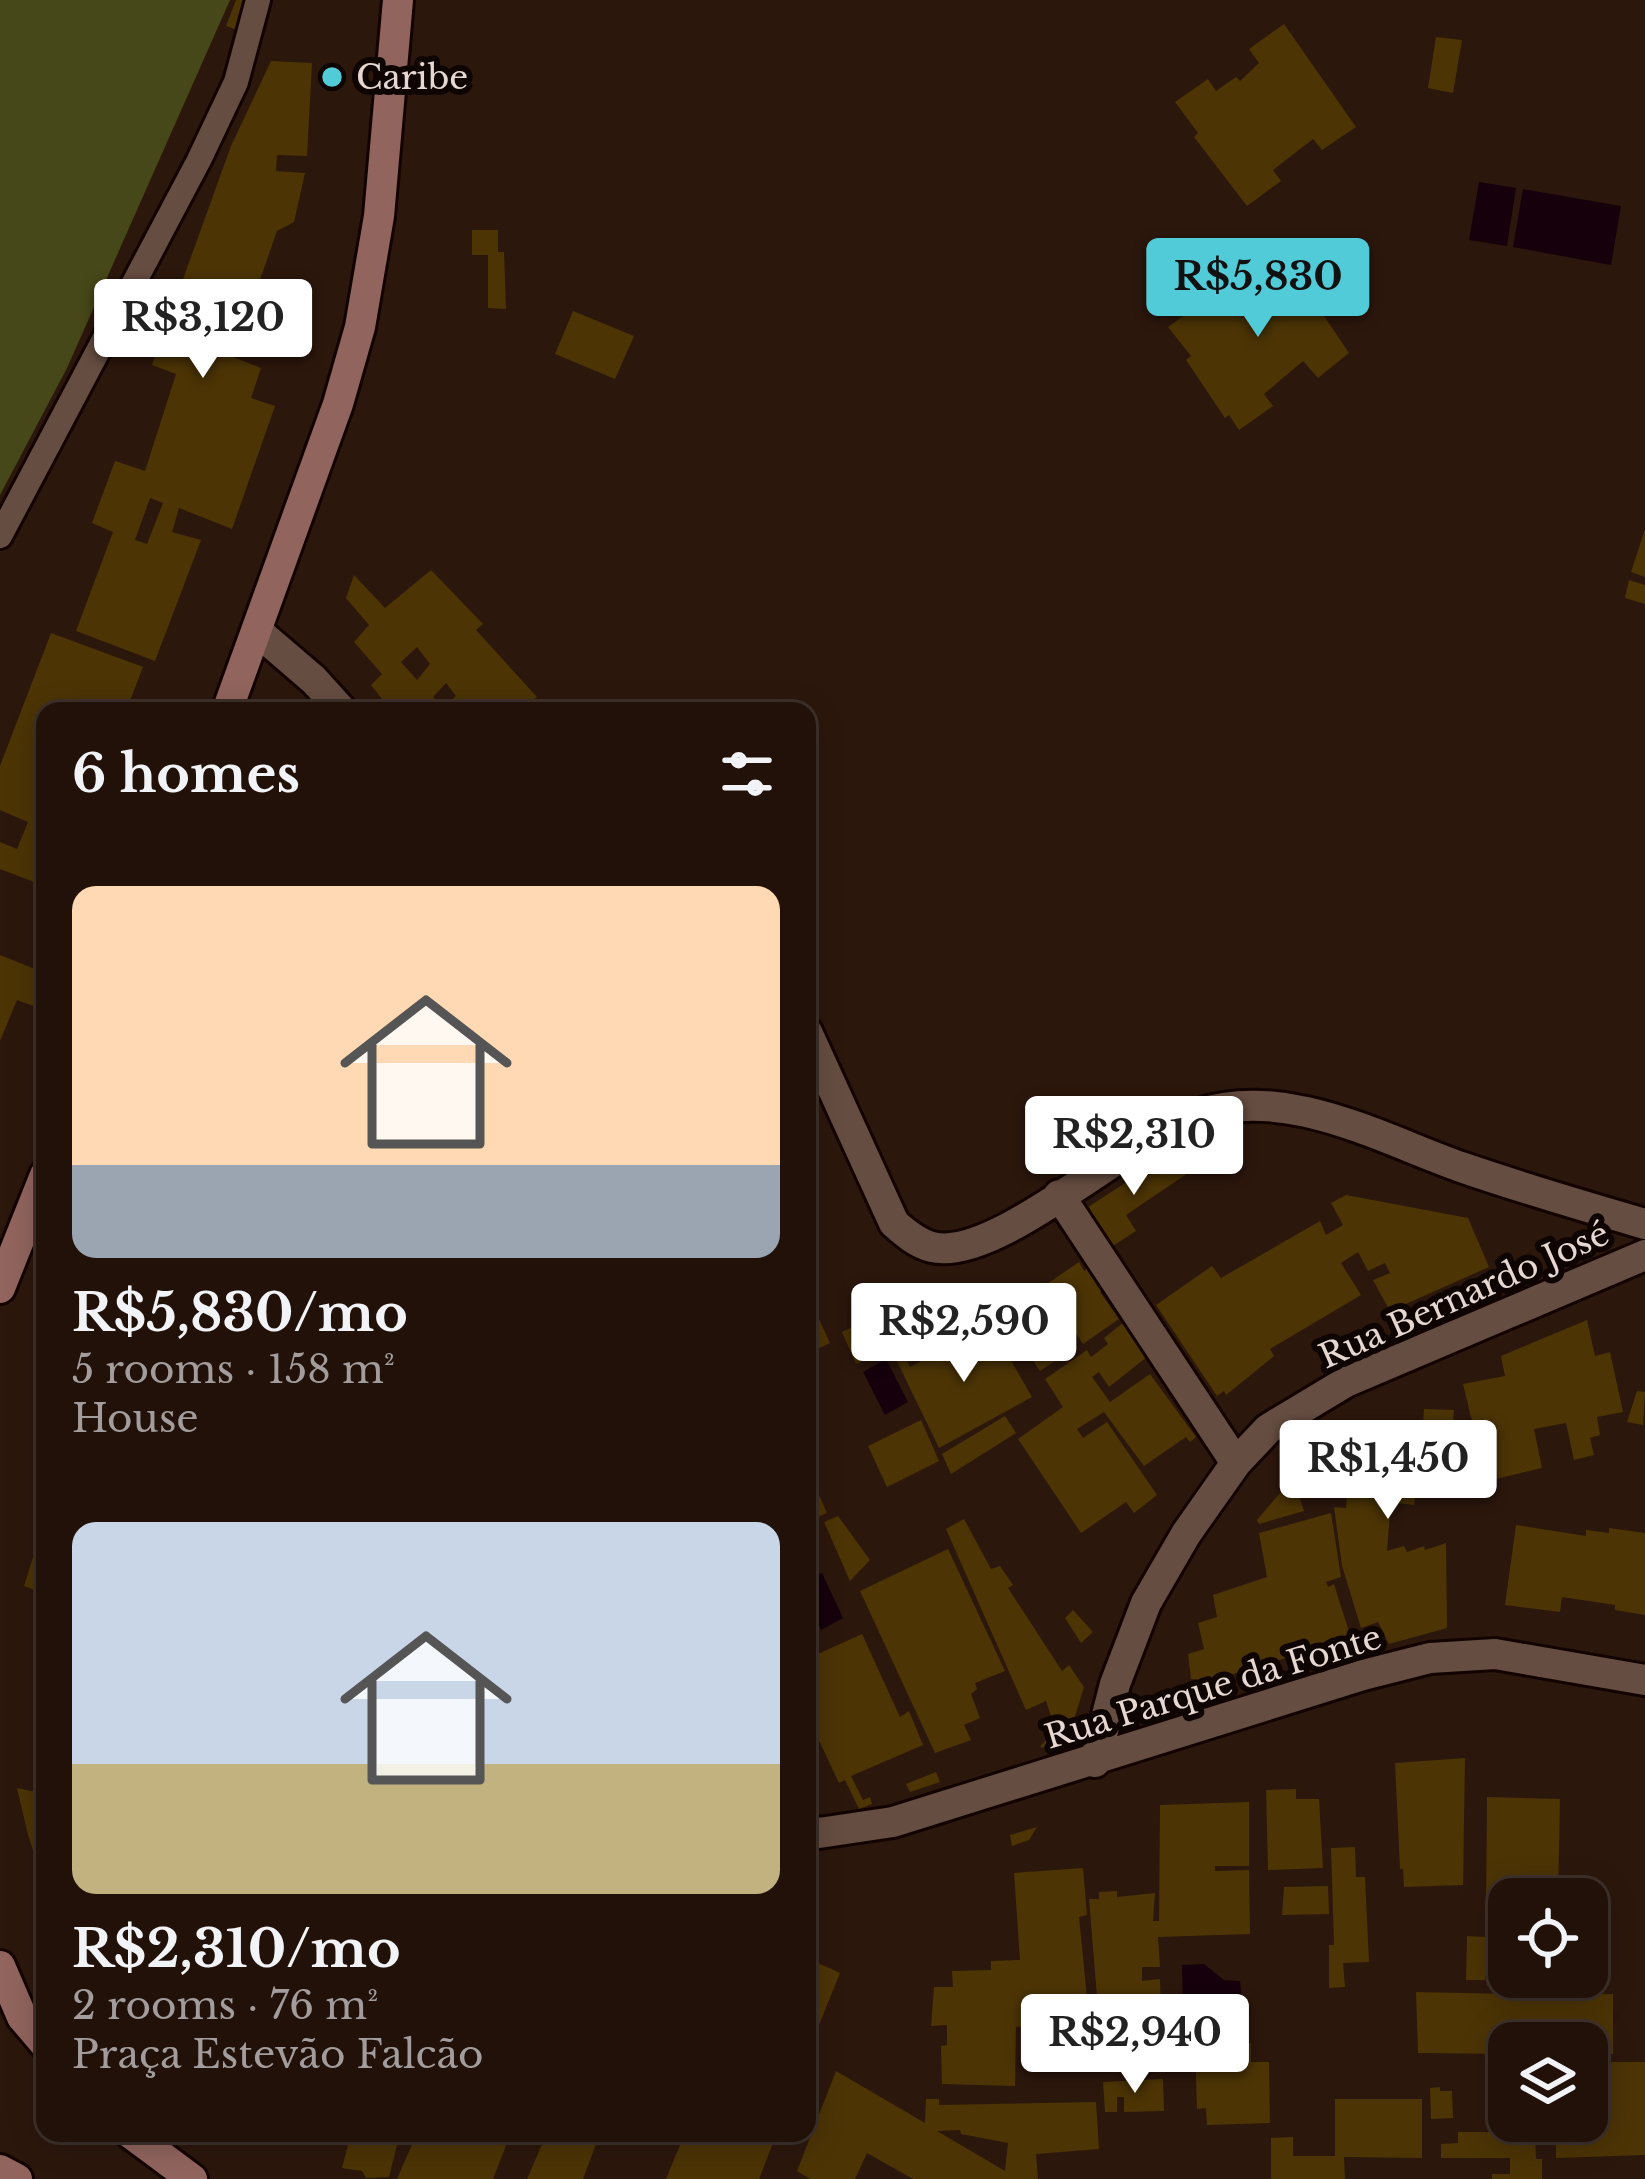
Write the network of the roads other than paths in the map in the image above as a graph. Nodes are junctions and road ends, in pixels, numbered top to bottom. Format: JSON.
{"nodes":[{"id":1,"x":258,"y":0,"type":"edge"},
{"id":2,"x":398,"y":0,"type":"edge"},
{"id":3,"x":0,"y":536,"type":"edge"},
{"id":4,"x":258,"y":632,"type":"junction"},
{"id":5,"x":231,"y":702,"type":"edge"},
{"id":6,"x":334,"y":702,"type":"edge"},
{"id":7,"x":816,"y":1051,"type":"edge"},
{"id":8,"x":1060,"y":1195,"type":"junction"},
{"id":9,"x":36,"y":1198,"type":"edge"},
{"id":10,"x":1645,"y":1224,"type":"edge"},
{"id":11,"x":1645,"y":1255,"type":"edge"},
{"id":12,"x":0,"y":1288,"type":"edge"},
{"id":13,"x":1236,"y":1463,"type":"junction"},
{"id":14,"x":1645,"y":1680,"type":"edge"},
{"id":15,"x":1095,"y":1762,"type":"junction"},
{"id":16,"x":816,"y":1832,"type":"edge"},
{"id":17,"x":0,"y":1966,"type":"edge"},
{"id":18,"x":11,"y":2028,"type":"edge"},
{"id":19,"x":143,"y":2142,"type":"edge"},
{"id":20,"x":0,"y":2170,"type":"edge"},
{"id":21,"x":17,"y":2179,"type":"edge"},
{"id":22,"x":192,"y":2179,"type":"edge"}],
"edges":[{"from":1,"to":3,"type":"lane"},
{"from":2,"to":4,"type":"main road"},
{"from":4,"to":5,"type":"main road"},
{"from":4,"to":6,"type":"street"},
{"from":7,"to":8,"type":"street"},
{"from":8,"to":10,"type":"street"},
{"from":8,"to":13,"type":"street"},
{"from":9,"to":12,"type":"main road"},
{"from":11,"to":13,"type":"street","name":"Rua Bernardo José"},
{"from":13,"to":15,"type":"street","name":"Rua Bernardo José"},
{"from":14,"to":15,"type":"street","name":"Rua Parque da Fonte"},
{"from":15,"to":16,"type":"street","name":"Rua Parque da Fonte"},
{"from":17,"to":18,"type":"main road"},
{"from":19,"to":22,"type":"main road"},
{"from":20,"to":21,"type":"main road"}]}
